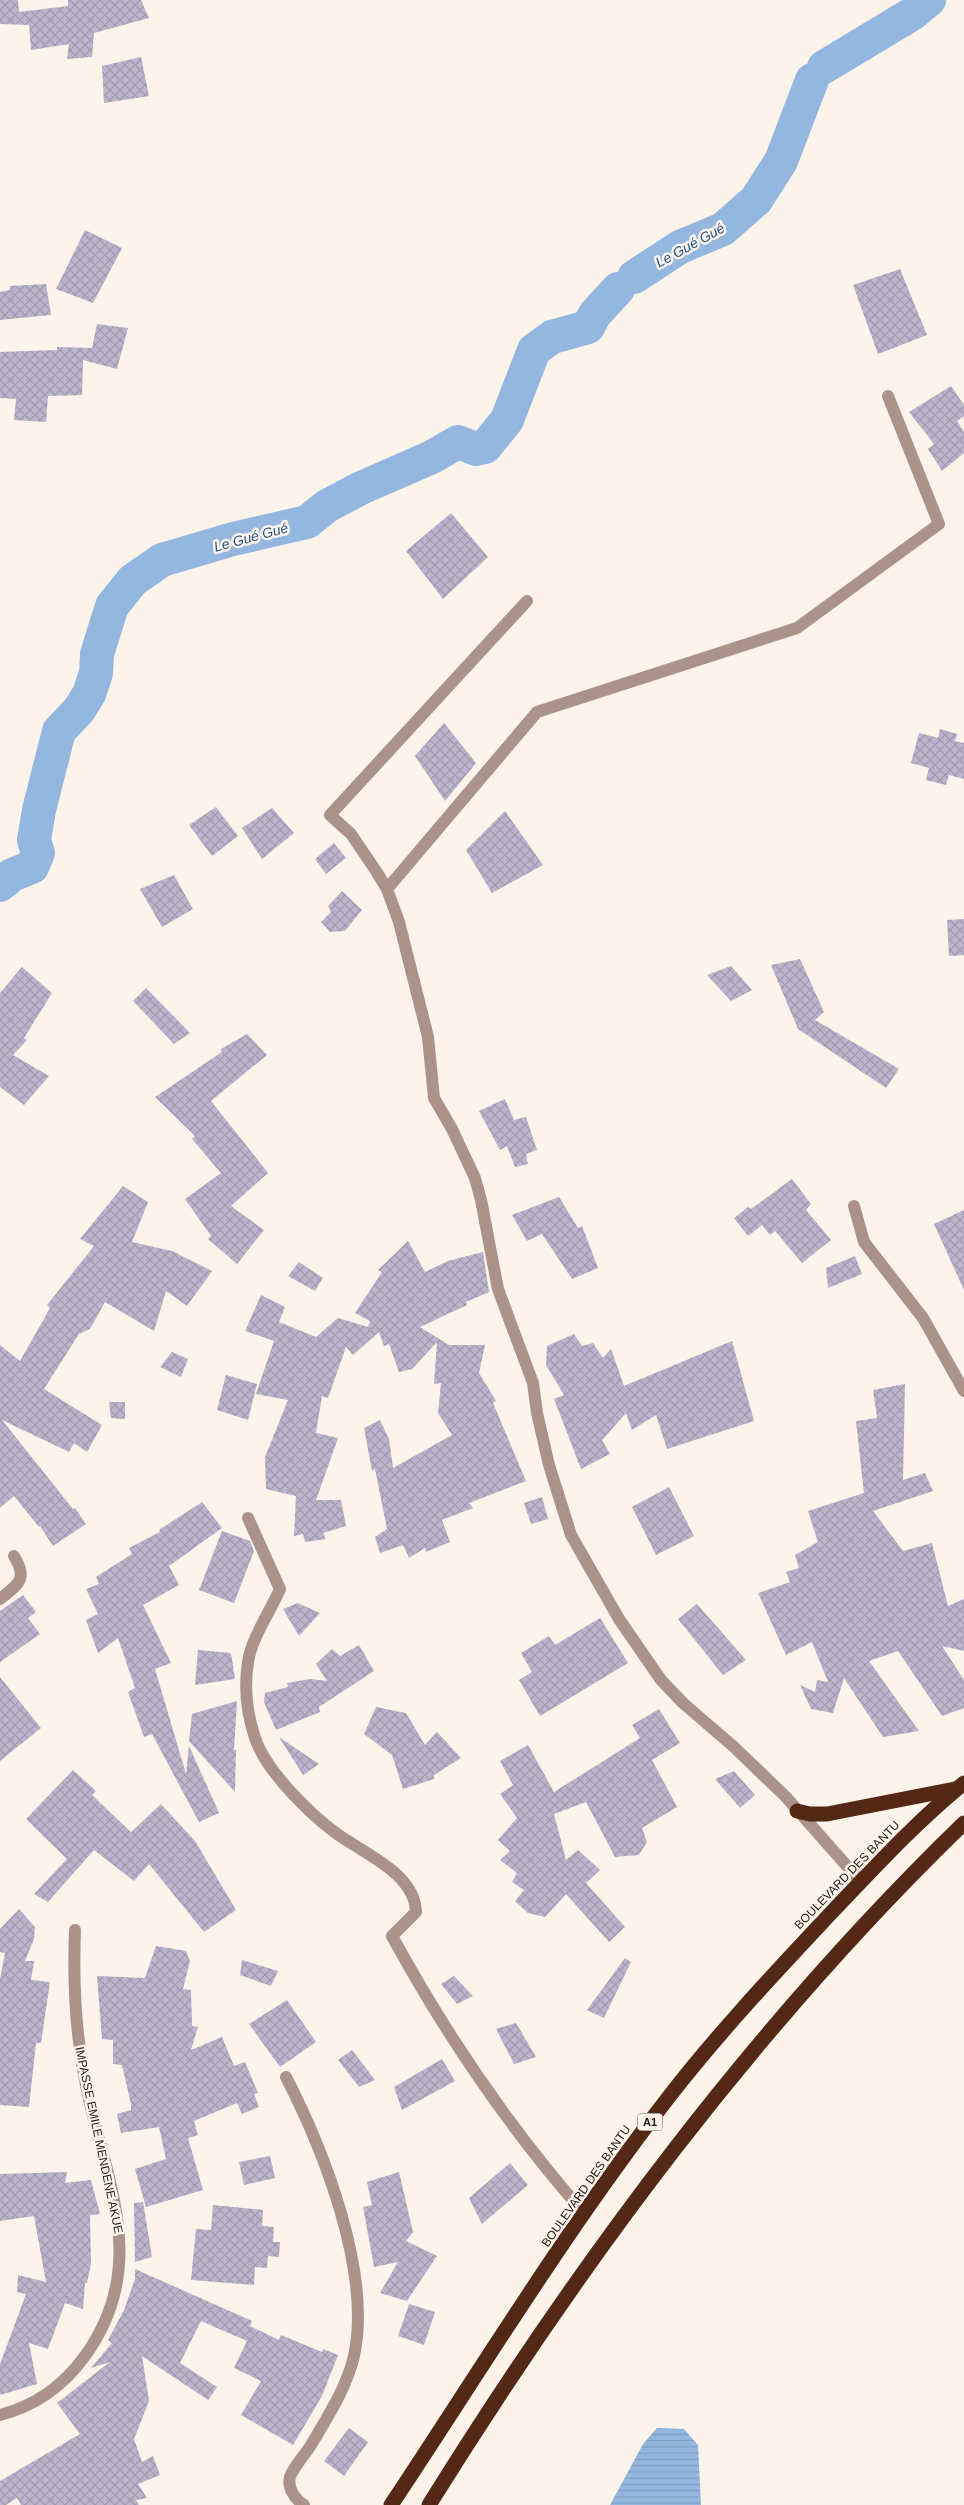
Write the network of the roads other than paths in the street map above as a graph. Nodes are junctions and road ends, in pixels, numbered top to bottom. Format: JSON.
{"nodes":[{"id":1,"x":888,"y":396,"type":"dead end"},
{"id":2,"x":527,"y":601,"type":"dead end"},
{"id":3,"x":387,"y":889,"type":"junction"},
{"id":4,"x":854,"y":1206,"type":"dead end"},
{"id":5,"x":964,"y":1391,"type":"edge"},
{"id":6,"x":248,"y":1518,"type":"dead end"},
{"id":7,"x":14,"y":1556,"type":"dead end"},
{"id":8,"x":0,"y":1600,"type":"edge"},
{"id":9,"x":960,"y":1786,"type":"edge"},
{"id":10,"x":797,"y":1811,"type":"junction"},
{"id":11,"x":964,"y":1823,"type":"edge"},
{"id":12,"x":861,"y":1882,"type":"junction"},
{"id":13,"x":76,"y":1930,"type":"dead end"},
{"id":14,"x":286,"y":2077,"type":"dead end"},
{"id":15,"x":584,"y":2213,"type":"junction"},
{"id":16,"x":0,"y":2414,"type":"edge"},
{"id":17,"x":304,"y":2505,"type":"edge"},
{"id":18,"x":391,"y":2505,"type":"edge"},
{"id":19,"x":429,"y":2505,"type":"edge"}],
"edges":[{"from":1,"to":3,"type":"street"},
{"from":2,"to":3,"type":"street"},
{"from":3,"to":10,"type":"street"},
{"from":4,"to":5,"type":"street"},
{"from":6,"to":15,"type":"street"},
{"from":7,"to":8,"type":"street"},
{"from":9,"to":10,"type":"highway"},
{"from":9,"to":12,"type":"highway","name":"BOULEVARD DES BANTU","number":"A1"},
{"from":10,"to":12,"type":"street"},
{"from":11,"to":19,"type":"highway"},
{"from":12,"to":15,"type":"highway","name":"BOULEVARD DES BANTU","number":"A1"},
{"from":13,"to":16,"type":"street","name":"IMPASSE EMILE MENDENE AKUE"},
{"from":14,"to":17,"type":"street"},
{"from":15,"to":18,"type":"highway","name":"BOULEVARD DES BANTU","number":"A1"}]}
